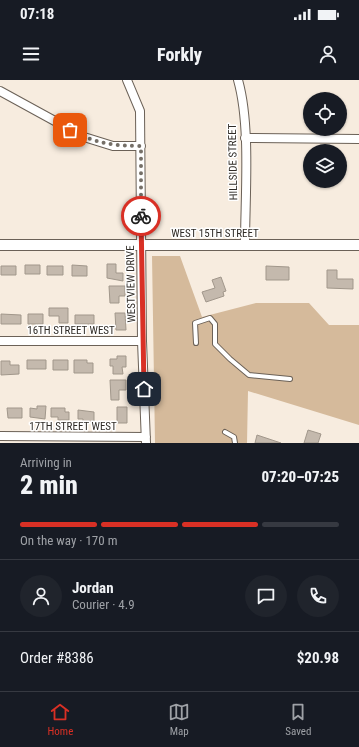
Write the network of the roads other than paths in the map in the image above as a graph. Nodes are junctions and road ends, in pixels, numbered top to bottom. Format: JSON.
{"nodes":[{"id":1,"x":127,"y":80,"type":"edge"},
{"id":2,"x":238,"y":80,"type":"edge"},
{"id":3,"x":0,"y":91,"type":"edge"},
{"id":4,"x":245,"y":138,"type":"junction"},
{"id":5,"x":359,"y":139,"type":"edge"},
{"id":6,"x":141,"y":146,"type":"junction"},
{"id":7,"x":0,"y":245,"type":"edge"},
{"id":8,"x":245,"y":245,"type":"junction"},
{"id":9,"x":359,"y":245,"type":"edge"},
{"id":10,"x":141,"y":246,"type":"junction"},
{"id":11,"x":0,"y":341,"type":"edge"},
{"id":12,"x":142,"y":341,"type":"junction"},
{"id":13,"x":196,"y":343,"type":"dead end"},
{"id":14,"x":290,"y":379,"type":"dead end"},
{"id":15,"x":225,"y":432,"type":"dead end"},
{"id":16,"x":0,"y":436,"type":"edge"},
{"id":17,"x":146,"y":440,"type":"edge"},
{"id":18,"x":236,"y":443,"type":"edge"}],
"edges":[{"from":1,"to":6,"type":"street","name":"WESTVIEW DRIVE"},
{"from":2,"to":4,"type":"street","name":"HILLSIDE STREET"},
{"from":3,"to":6,"type":"street"},
{"from":4,"to":5,"type":"street"},
{"from":4,"to":8,"type":"street","name":"HILLSIDE STREET"},
{"from":6,"to":10,"type":"street","name":"WESTVIEW DRIVE"},
{"from":7,"to":10,"type":"street","name":"WEST 15TH STREET"},
{"from":8,"to":9,"type":"street","name":"WEST 15TH STREET"},
{"from":8,"to":10,"type":"street","name":"WEST 15TH STREET"},
{"from":10,"to":12,"type":"street","name":"WESTVIEW DRIVE"},
{"from":11,"to":12,"type":"street","name":"16TH STREET WEST"},
{"from":12,"to":17,"type":"street","name":"WESTVIEW DRIVE"},
{"from":13,"to":14,"type":"lane"},
{"from":15,"to":18,"type":"lane"},
{"from":16,"to":17,"type":"street","name":"17TH STREET WEST"}]}
